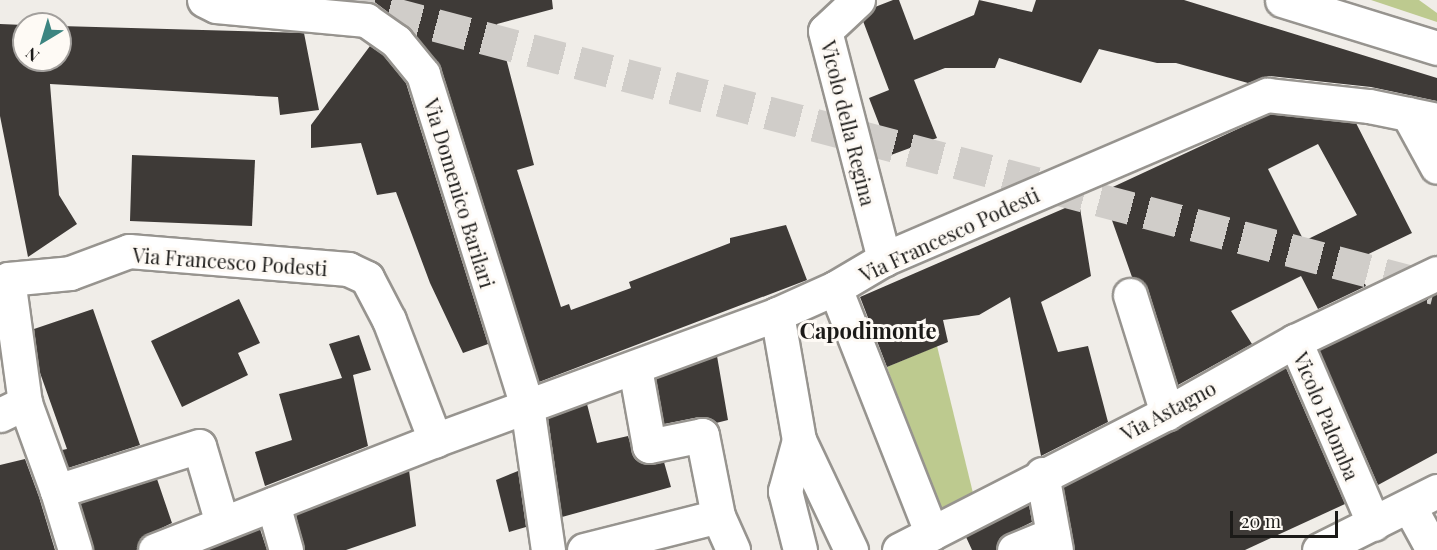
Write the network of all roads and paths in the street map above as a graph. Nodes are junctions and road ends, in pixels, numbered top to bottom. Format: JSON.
{"nodes":[{"id":1,"x":204,"y":0,"type":"edge"},
{"id":2,"x":858,"y":0,"type":"edge"},
{"id":3,"x":1282,"y":0,"type":"edge"},
{"id":4,"x":1437,"y":48,"type":"edge"},
{"id":5,"x":1422,"y":117,"type":"edge"},
{"id":6,"x":1437,"y":167,"type":"edge"},
{"id":7,"x":884,"y":259,"type":"junction"},
{"id":8,"x":1437,"y":273,"type":"edge"},
{"id":9,"x":835,"y":288,"type":"junction"},
{"id":10,"x":1130,"y":295,"type":"dead end"},
{"id":11,"x":777,"y":314,"type":"junction"},
{"id":12,"x":1296,"y":341,"type":"junction"},
{"id":13,"x":634,"y":368,"type":"junction"},
{"id":14,"x":527,"y":406,"type":"junction"},
{"id":15,"x":13,"y":409,"type":"edge"},
{"id":16,"x":1167,"y":412,"type":"junction"},
{"id":17,"x":435,"y":440,"type":"junction"},
{"id":18,"x":800,"y":440,"type":"junction"},
{"id":19,"x":1042,"y":474,"type":"junction"},
{"id":20,"x":57,"y":491,"type":"junction"},
{"id":21,"x":1423,"y":498,"type":"edge"},
{"id":22,"x":273,"y":504,"type":"junction"},
{"id":23,"x":718,"y":516,"type":"junction"},
{"id":24,"x":222,"y":523,"type":"junction"},
{"id":25,"x":1374,"y":524,"type":"junction"},
{"id":26,"x":932,"y":534,"type":"junction"},
{"id":27,"x":1054,"y":542,"type":"edge"},
{"id":28,"x":75,"y":550,"type":"edge"},
{"id":29,"x":155,"y":550,"type":"edge"},
{"id":30,"x":286,"y":550,"type":"edge"},
{"id":31,"x":549,"y":550,"type":"edge"},
{"id":32,"x":584,"y":550,"type":"edge"},
{"id":33,"x":733,"y":550,"type":"edge"},
{"id":34,"x":800,"y":550,"type":"edge"},
{"id":35,"x":851,"y":550,"type":"edge"},
{"id":36,"x":899,"y":550,"type":"edge"},
{"id":37,"x":1014,"y":550,"type":"edge"},
{"id":38,"x":1319,"y":550,"type":"edge"},
{"id":39,"x":1433,"y":550,"type":"edge"}],
"edges":[{"from":1,"to":14,"type":"street","name":"Via Domenico Barilari"},
{"from":2,"to":7,"type":"street","name":"Vicolo della Regina"},
{"from":3,"to":4,"type":"street"},
{"from":5,"to":6,"type":"street"},
{"from":5,"to":7,"type":"street","name":"Via Francesco Podesti"},
{"from":7,"to":9,"type":"street","name":"Via Francesco Podesti"},
{"from":8,"to":12,"type":"street","name":"Via Astagno"},
{"from":9,"to":11,"type":"street","name":"Via Francesco Podesti"},
{"from":9,"to":26,"type":"street"},
{"from":10,"to":16,"type":"street"},
{"from":11,"to":13,"type":"street","name":"Via Francesco Podesti"},
{"from":11,"to":18,"type":"street"},
{"from":12,"to":16,"type":"street","name":"Via Astagno"},
{"from":12,"to":25,"type":"street","name":"Vicolo Palomba"},
{"from":13,"to":14,"type":"street","name":"Via Francesco Podesti"},
{"from":13,"to":23,"type":"street"},
{"from":14,"to":17,"type":"street","name":"Via Francesco Podesti"},
{"from":14,"to":31,"type":"street","name":"Via Domenico Barilari"},
{"from":15,"to":17,"type":"street","name":"Via Francesco Podesti"},
{"from":15,"to":20,"type":"street","name":"Via Francesco Podesti"},
{"from":16,"to":19,"type":"street","name":"Via Astagno"},
{"from":17,"to":22,"type":"street","name":"Via Francesco Podesti"},
{"from":18,"to":34,"type":"street"},
{"from":18,"to":35,"type":"street"},
{"from":19,"to":26,"type":"street","name":"Via Astagno"},
{"from":19,"to":27,"type":"street"},
{"from":20,"to":24,"type":"street"},
{"from":20,"to":28,"type":"street","name":"Via Francesco Podesti"},
{"from":21,"to":25,"type":"street"},
{"from":21,"to":39,"type":"street"},
{"from":22,"to":24,"type":"street","name":"Via Francesco Podesti"},
{"from":22,"to":30,"type":"street"},
{"from":23,"to":32,"type":"street"},
{"from":23,"to":33,"type":"street"},
{"from":24,"to":29,"type":"street","name":"Via Francesco Podesti"},
{"from":25,"to":38,"type":"street"},
{"from":26,"to":36,"type":"street","name":"Via Astagno"},
{"from":27,"to":37,"type":"street"}]}
